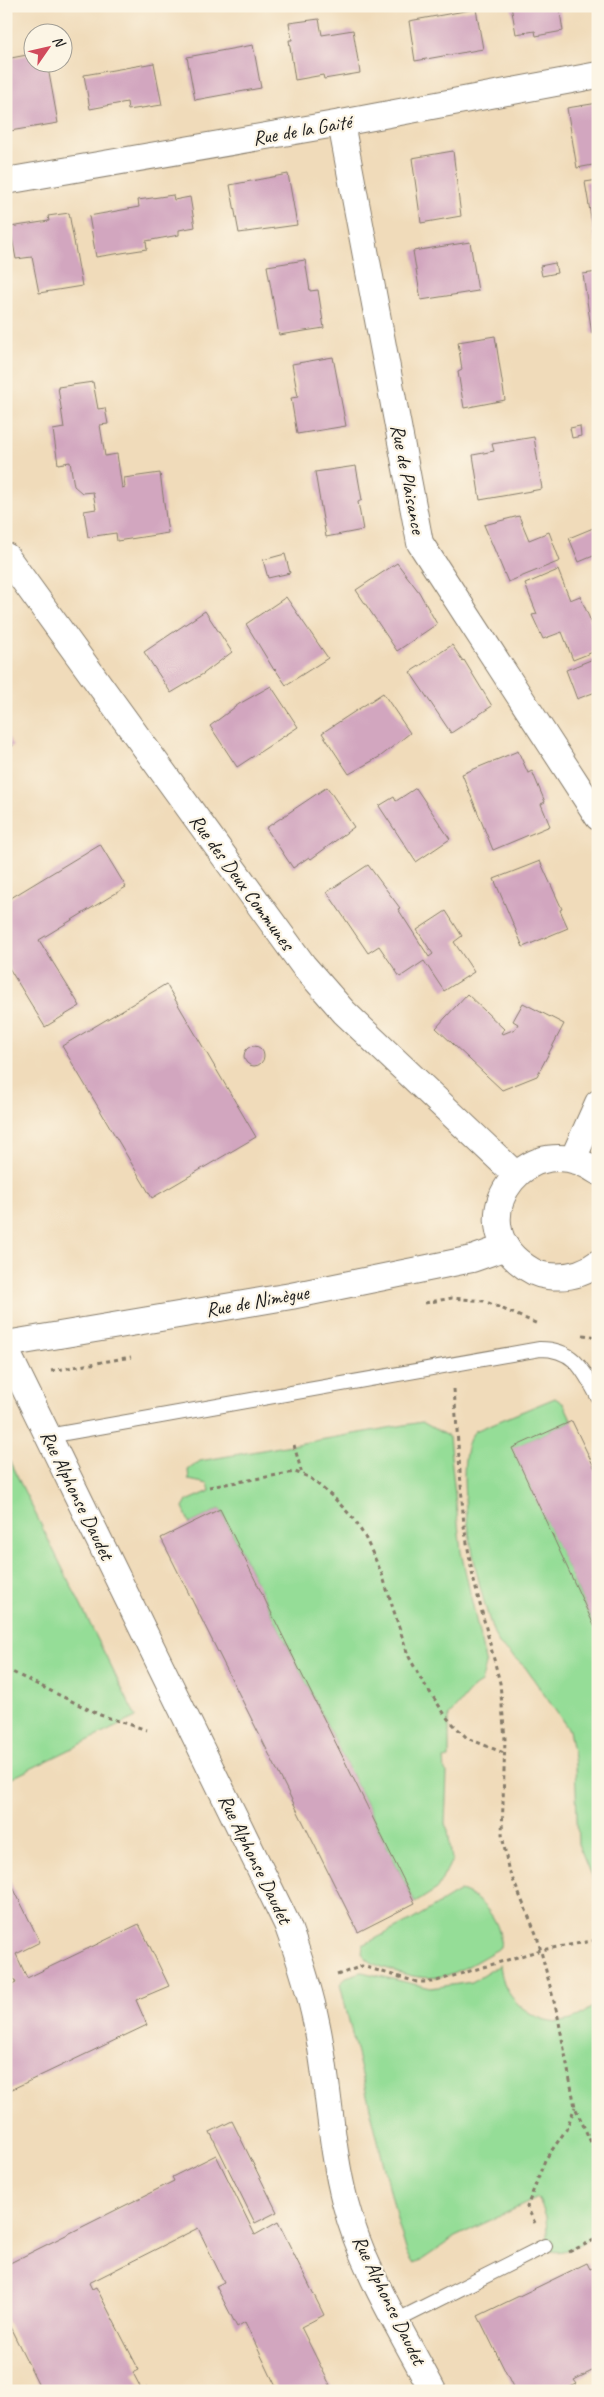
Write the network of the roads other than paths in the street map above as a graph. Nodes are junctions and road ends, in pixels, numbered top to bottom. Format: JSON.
{"nodes":[{"id":1,"x":598,"y":75,"type":"edge"},
{"id":2,"x":340,"y":123,"type":"junction"},
{"id":3,"x":6,"y":181,"type":"edge"},
{"id":4,"x":6,"y":556,"type":"edge"},
{"id":5,"x":598,"y":817,"type":"edge"},
{"id":6,"x":598,"y":1103,"type":"edge"},
{"id":7,"x":573,"y":1159,"type":"junction"},
{"id":8,"x":598,"y":1172,"type":"edge"},
{"id":9,"x":516,"y":1175,"type":"junction"},
{"id":10,"x":506,"y":1247,"type":"junction"},
{"id":11,"x":597,"y":1265,"type":"edge"},
{"id":12,"x":6,"y":1344,"type":"edge"},
{"id":13,"x":6,"y":1350,"type":"edge"},
{"id":14,"x":598,"y":1397,"type":"edge"},
{"id":15,"x":48,"y":1436,"type":"junction"},
{"id":16,"x":545,"y":2246,"type":"road end"},
{"id":17,"x":396,"y":2321,"type":"junction"},
{"id":18,"x":433,"y":2391,"type":"edge"}],
"edges":[{"from":1,"to":2,"type":"street","name":"Rue de la Gaité"},
{"from":2,"to":3,"type":"street","name":"Rue de la Gaité"},
{"from":2,"to":5,"type":"street","name":"Rue de Plaisance"},
{"from":4,"to":9,"type":"street","name":"Rue des Deux Communes"},
{"from":6,"to":7,"type":"street"},
{"from":7,"to":8,"type":"street"},
{"from":7,"to":9,"type":"street"},
{"from":9,"to":10,"type":"street"},
{"from":10,"to":11,"type":"street"},
{"from":10,"to":12,"type":"street","name":"Rue de Nimègue"},
{"from":13,"to":15,"type":"street","name":"Rue Alphonse Daudet"},
{"from":14,"to":15,"type":"lane"},
{"from":15,"to":17,"type":"street","name":"Rue Alphonse Daudet"},
{"from":16,"to":17,"type":"lane"},
{"from":17,"to":18,"type":"street","name":"Rue Alphonse Daudet"}]}
